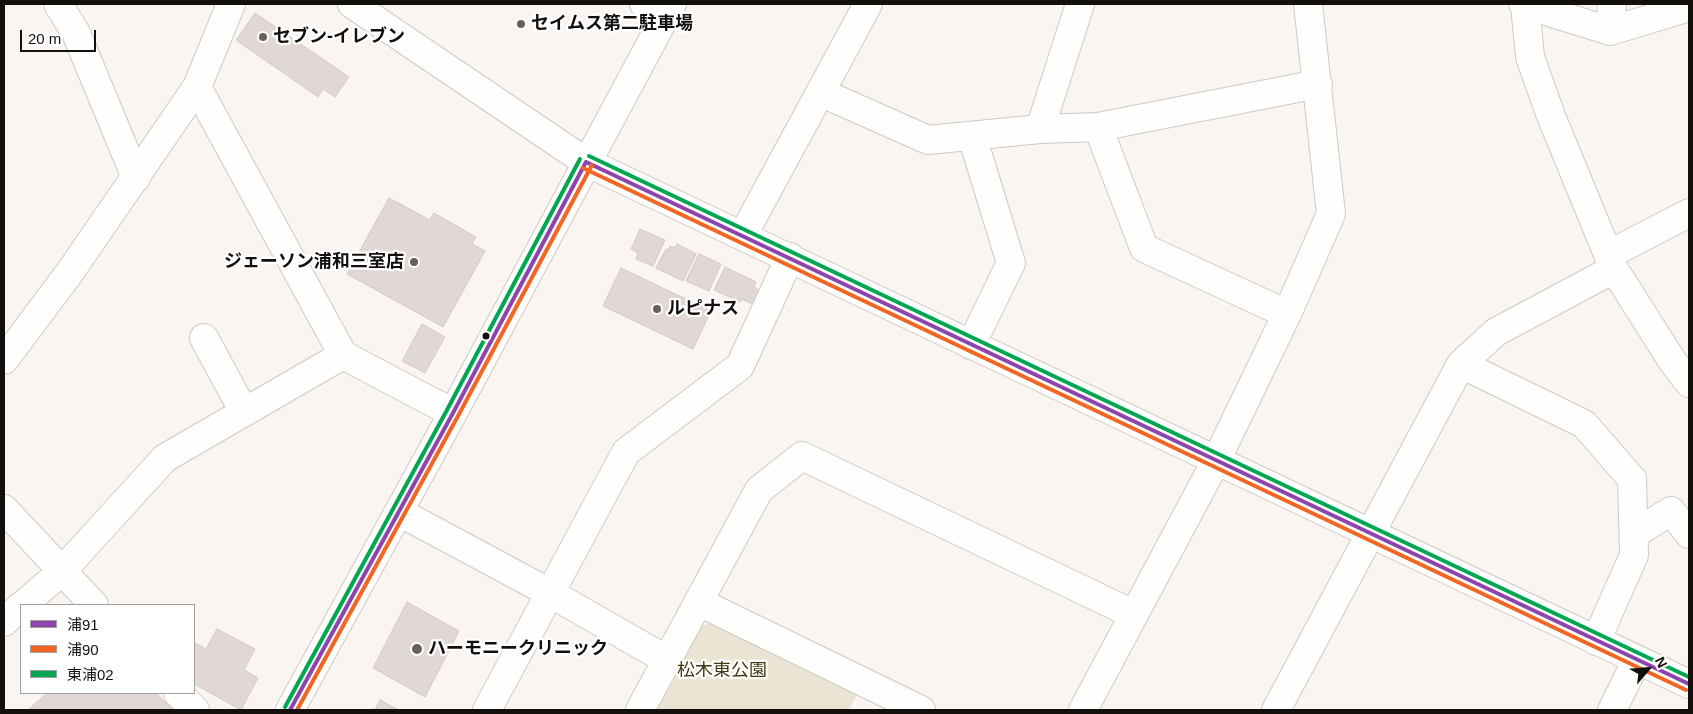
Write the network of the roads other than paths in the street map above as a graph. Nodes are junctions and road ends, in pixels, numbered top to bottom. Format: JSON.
{"nodes":[{"id":1,"x":58,"y":4,"type":"edge"},
{"id":2,"x":231,"y":4,"type":"edge"},
{"id":3,"x":352,"y":4,"type":"edge"},
{"id":4,"x":868,"y":4,"type":"edge"},
{"id":5,"x":1080,"y":4,"type":"edge"},
{"id":6,"x":1308,"y":4,"type":"edge"},
{"id":7,"x":1524,"y":4,"type":"edge"},
{"id":8,"x":1612,"y":4,"type":"edge"},
{"id":9,"x":1689,"y":7,"type":"edge"},
{"id":10,"x":660,"y":8,"type":"edge"},
{"id":11,"x":1610,"y":31,"type":"junction"},
{"id":12,"x":1318,"y":84,"type":"junction"},
{"id":13,"x":197,"y":87,"type":"junction"},
{"id":14,"x":822,"y":92,"type":"junction"},
{"id":15,"x":1098,"y":127,"type":"junction"},
{"id":16,"x":1040,"y":129,"type":"junction"},
{"id":17,"x":972,"y":136,"type":"junction"},
{"id":18,"x":586,"y":162,"type":"junction"},
{"id":19,"x":136,"y":178,"type":"junction"},
{"id":20,"x":1689,"y":213,"type":"edge"},
{"id":21,"x":743,"y":235,"type":"junction"},
{"id":22,"x":790,"y":257,"type":"junction"},
{"id":23,"x":1611,"y":262,"type":"junction"},
{"id":24,"x":1286,"y":314,"type":"junction"},
{"id":25,"x":204,"y":338,"type":"dead end"},
{"id":26,"x":971,"y":345,"type":"junction"},
{"id":27,"x":343,"y":355,"type":"junction"},
{"id":28,"x":4,"y":360,"type":"edge"},
{"id":29,"x":1461,"y":364,"type":"junction"},
{"id":30,"x":1689,"y":383,"type":"edge"},
{"id":31,"x":244,"y":412,"type":"junction"},
{"id":32,"x":453,"y":413,"type":"junction"},
{"id":33,"x":1216,"y":461,"type":"junction"},
{"id":34,"x":4,"y":509,"type":"edge"},
{"id":35,"x":399,"y":512,"type":"junction"},
{"id":36,"x":1370,"y":533,"type":"junction"},
{"id":37,"x":1634,"y":534,"type":"junction"},
{"id":38,"x":1689,"y":534,"type":"edge"},
{"id":39,"x":61,"y":572,"type":"junction"},
{"id":40,"x":550,"y":593,"type":"junction"},
{"id":41,"x":699,"y":602,"type":"junction"},
{"id":42,"x":24,"y":604,"type":"edge"},
{"id":43,"x":93,"y":604,"type":"edge"},
{"id":44,"x":20,"y":608,"type":"edge"},
{"id":45,"x":1133,"y":614,"type":"junction"},
{"id":46,"x":4,"y":622,"type":"edge"},
{"id":47,"x":1596,"y":641,"type":"junction"},
{"id":48,"x":667,"y":660,"type":"junction"},
{"id":49,"x":1637,"y":660,"type":"junction"},
{"id":50,"x":1689,"y":684,"type":"edge"},
{"id":51,"x":179,"y":694,"type":"edge"},
{"id":52,"x":195,"y":710,"type":"edge"},
{"id":53,"x":290,"y":710,"type":"edge"},
{"id":54,"x":487,"y":710,"type":"edge"},
{"id":55,"x":640,"y":710,"type":"edge"},
{"id":56,"x":922,"y":710,"type":"edge"},
{"id":57,"x":1083,"y":710,"type":"edge"},
{"id":58,"x":1276,"y":710,"type":"edge"},
{"id":59,"x":1612,"y":710,"type":"edge"}],
"edges":[{"from":1,"to":19,"type":"street"},
{"from":2,"to":13,"type":"street"},
{"from":3,"to":18,"type":"street"},
{"from":4,"to":14,"type":"street"},
{"from":5,"to":16,"type":"street"},
{"from":6,"to":12,"type":"street"},
{"from":7,"to":11,"type":"street"},
{"from":7,"to":23,"type":"street"},
{"from":8,"to":11,"type":"street"},
{"from":9,"to":11,"type":"street"},
{"from":10,"to":18,"type":"street"},
{"from":12,"to":15,"type":"street"},
{"from":12,"to":24,"type":"street"},
{"from":13,"to":19,"type":"street"},
{"from":13,"to":27,"type":"street"},
{"from":14,"to":17,"type":"street"},
{"from":14,"to":21,"type":"street"},
{"from":15,"to":16,"type":"street"},
{"from":15,"to":24,"type":"street"},
{"from":16,"to":17,"type":"street"},
{"from":17,"to":26,"type":"street"},
{"from":18,"to":21,"type":"street"},
{"from":18,"to":32,"type":"street"},
{"from":19,"to":28,"type":"street"},
{"from":20,"to":23,"type":"street"},
{"from":21,"to":22,"type":"street"},
{"from":22,"to":26,"type":"street"},
{"from":22,"to":40,"type":"street"},
{"from":23,"to":29,"type":"street"},
{"from":23,"to":30,"type":"street"},
{"from":24,"to":33,"type":"street"},
{"from":25,"to":31,"type":"street"},
{"from":26,"to":33,"type":"street"},
{"from":27,"to":31,"type":"street"},
{"from":27,"to":32,"type":"street"},
{"from":29,"to":36,"type":"street"},
{"from":29,"to":37,"type":"street"},
{"from":31,"to":39,"type":"street"},
{"from":32,"to":35,"type":"street"},
{"from":33,"to":36,"type":"street"},
{"from":33,"to":45,"type":"street"},
{"from":34,"to":39,"type":"street"},
{"from":35,"to":40,"type":"street"},
{"from":35,"to":53,"type":"street"},
{"from":36,"to":47,"type":"street"},
{"from":36,"to":58,"type":"street"},
{"from":37,"to":38,"type":"street"},
{"from":37,"to":47,"type":"street"},
{"from":39,"to":42,"type":"street"},
{"from":39,"to":43,"type":"street"},
{"from":40,"to":48,"type":"street"},
{"from":40,"to":54,"type":"street"},
{"from":41,"to":45,"type":"street"},
{"from":41,"to":48,"type":"street"},
{"from":41,"to":56,"type":"street"},
{"from":44,"to":46,"type":"street"},
{"from":45,"to":57,"type":"street"},
{"from":47,"to":49,"type":"street"},
{"from":48,"to":55,"type":"street"},
{"from":49,"to":50,"type":"street"},
{"from":49,"to":59,"type":"street"},
{"from":51,"to":52,"type":"street"}]}
